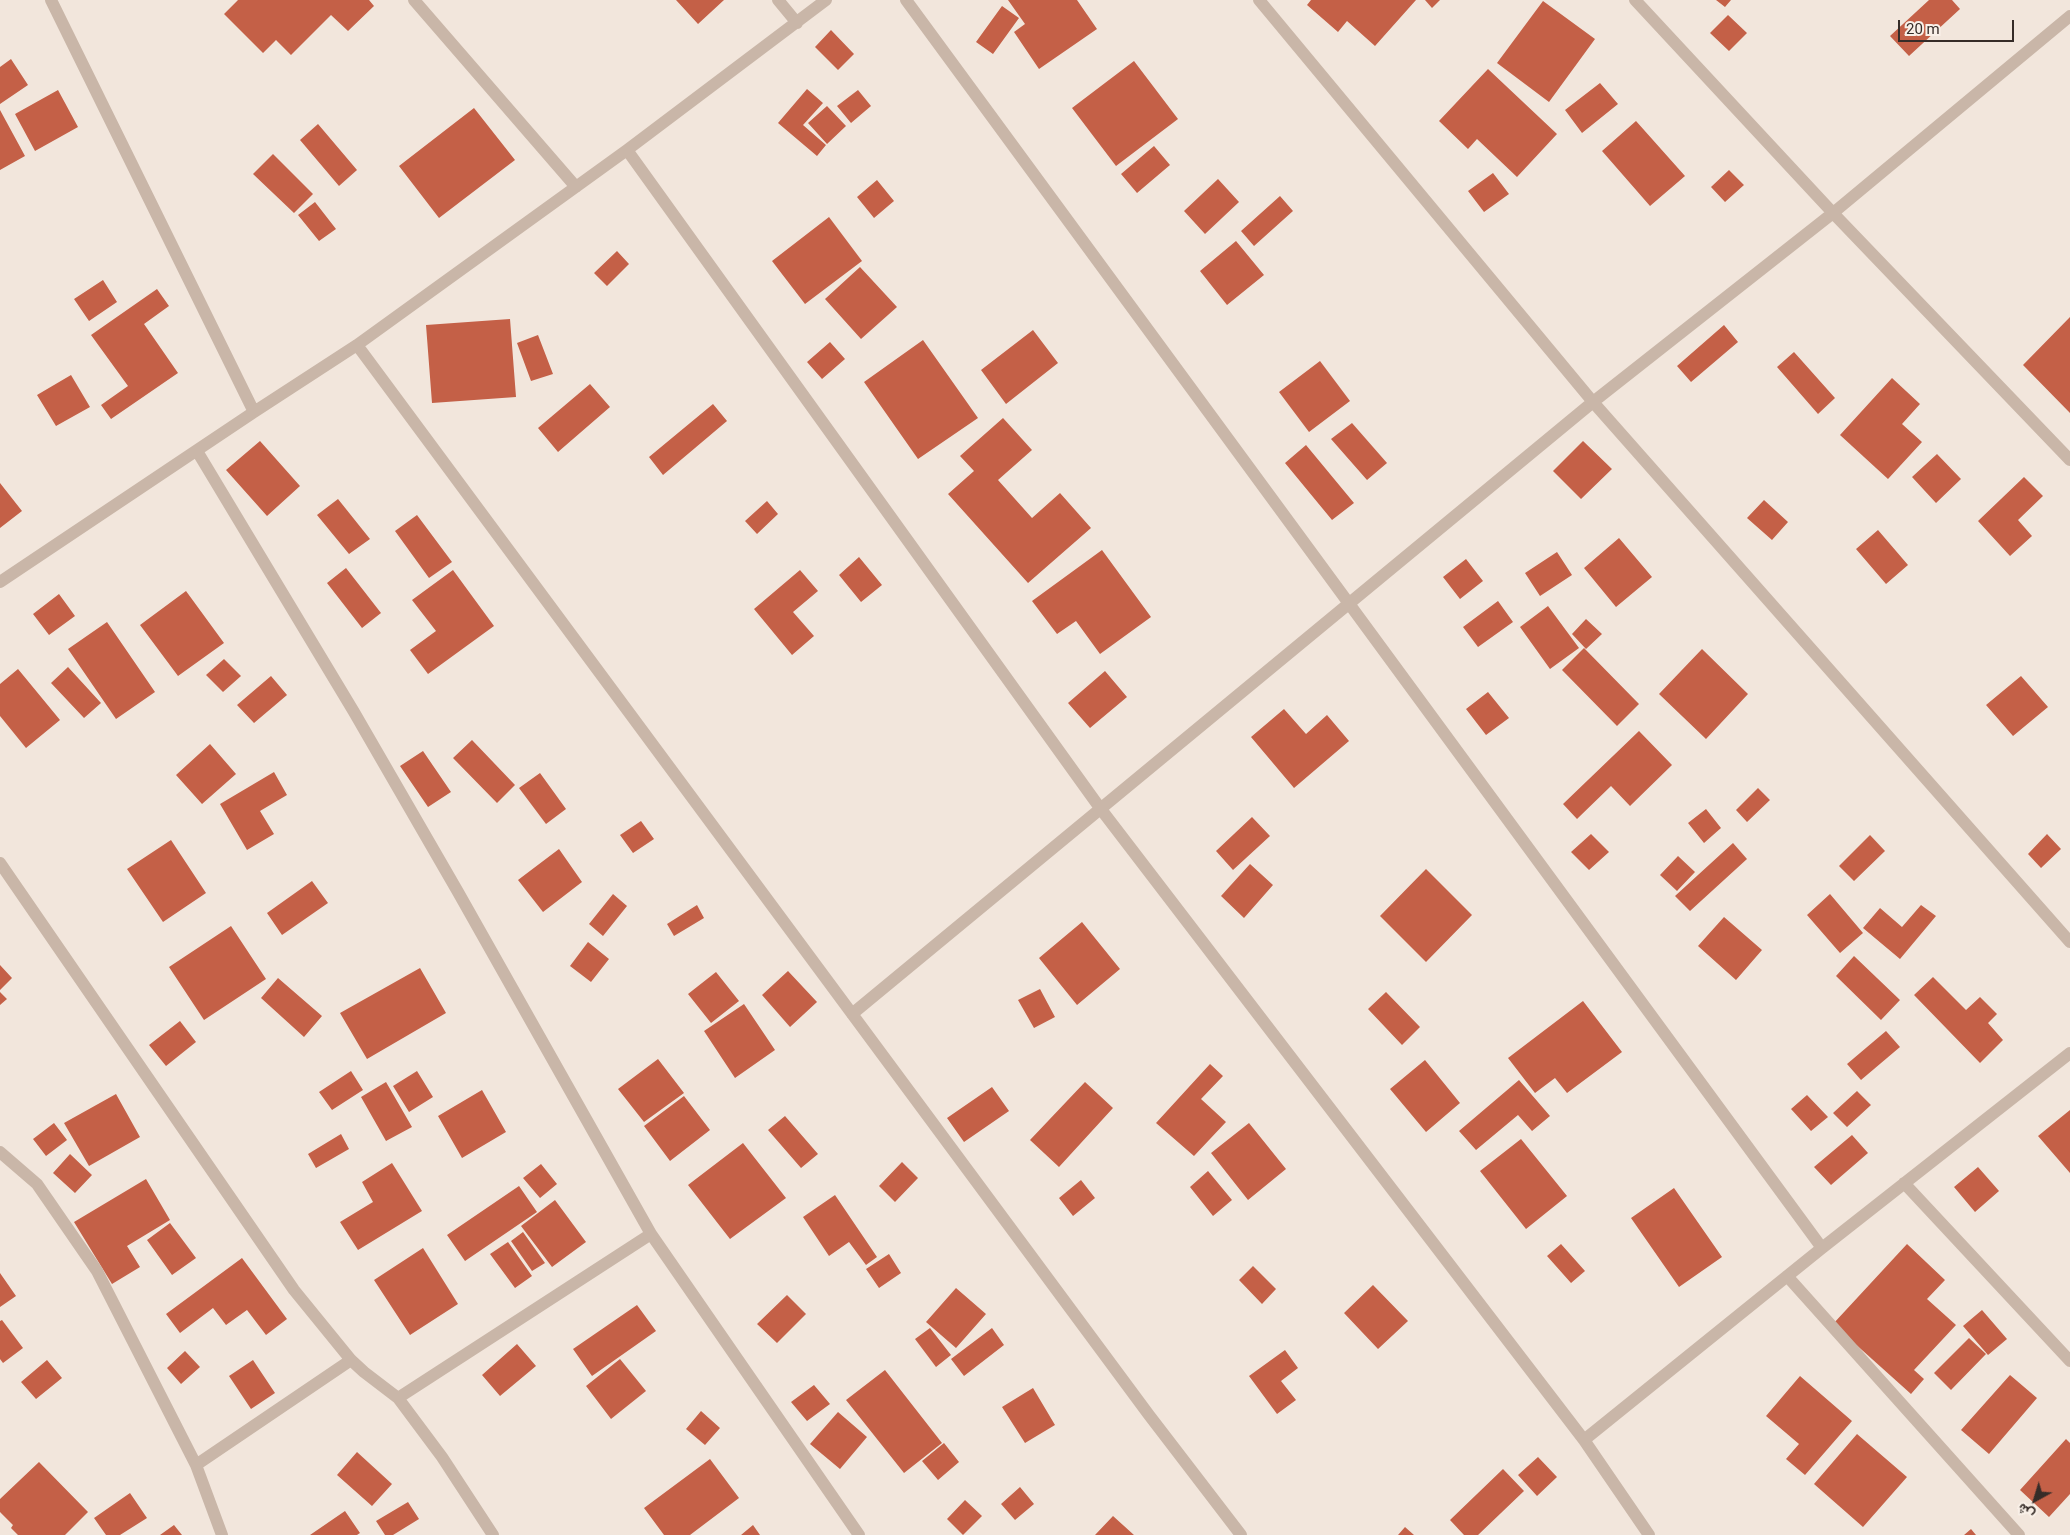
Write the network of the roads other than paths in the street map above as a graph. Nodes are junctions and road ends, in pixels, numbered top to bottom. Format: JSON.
{"nodes":[{"id":1,"x":51,"y":0,"type":"edge"},
{"id":2,"x":414,"y":0,"type":"edge"},
{"id":3,"x":778,"y":0,"type":"edge"},
{"id":4,"x":826,"y":0,"type":"edge"},
{"id":5,"x":906,"y":0,"type":"edge"},
{"id":6,"x":1259,"y":0,"type":"edge"},
{"id":7,"x":1635,"y":0,"type":"edge"},
{"id":8,"x":2070,"y":16,"type":"edge"},
{"id":9,"x":797,"y":22,"type":"junction"},
{"id":10,"x":627,"y":150,"type":"junction"},
{"id":11,"x":576,"y":187,"type":"junction"},
{"id":12,"x":1833,"y":213,"type":"junction"},
{"id":13,"x":356,"y":345,"type":"junction"},
{"id":14,"x":1593,"y":402,"type":"junction"},
{"id":15,"x":254,"y":412,"type":"junction"},
{"id":16,"x":197,"y":451,"type":"junction"},
{"id":17,"x":2070,"y":460,"type":"edge"},
{"id":18,"x":0,"y":582,"type":"edge"},
{"id":19,"x":1349,"y":604,"type":"junction"},
{"id":20,"x":1100,"y":808,"type":"junction"},
{"id":21,"x":0,"y":863,"type":"edge"},
{"id":22,"x":2070,"y":942,"type":"edge"},
{"id":23,"x":852,"y":1014,"type":"junction"},
{"id":24,"x":2070,"y":1053,"type":"edge"},
{"id":25,"x":0,"y":1152,"type":"edge"},
{"id":26,"x":1904,"y":1183,"type":"junction"},
{"id":27,"x":651,"y":1234,"type":"junction"},
{"id":28,"x":1822,"y":1248,"type":"junction"},
{"id":29,"x":1787,"y":1276,"type":"junction"},
{"id":30,"x":351,"y":1360,"type":"junction"},
{"id":31,"x":2070,"y":1361,"type":"edge"},
{"id":32,"x":398,"y":1398,"type":"junction"},
{"id":33,"x":1584,"y":1440,"type":"junction"},
{"id":34,"x":196,"y":1465,"type":"junction"},
{"id":35,"x":222,"y":1535,"type":"edge"},
{"id":36,"x":493,"y":1535,"type":"edge"},
{"id":37,"x":859,"y":1535,"type":"edge"},
{"id":38,"x":1241,"y":1535,"type":"edge"},
{"id":39,"x":1649,"y":1535,"type":"edge"},
{"id":40,"x":2018,"y":1535,"type":"edge"}],
"edges":[{"from":1,"to":15,"type":"street"},
{"from":2,"to":11,"type":"street"},
{"from":3,"to":9,"type":"street"},
{"from":4,"to":9,"type":"street"},
{"from":5,"to":19,"type":"street"},
{"from":6,"to":14,"type":"street"},
{"from":7,"to":12,"type":"street"},
{"from":8,"to":12,"type":"street"},
{"from":9,"to":10,"type":"street"},
{"from":10,"to":11,"type":"street"},
{"from":10,"to":20,"type":"street"},
{"from":11,"to":13,"type":"street"},
{"from":12,"to":14,"type":"street"},
{"from":12,"to":17,"type":"street"},
{"from":13,"to":15,"type":"street"},
{"from":13,"to":23,"type":"street"},
{"from":14,"to":19,"type":"street"},
{"from":14,"to":22,"type":"street"},
{"from":15,"to":16,"type":"street"},
{"from":16,"to":18,"type":"street"},
{"from":16,"to":27,"type":"street"},
{"from":19,"to":20,"type":"street"},
{"from":19,"to":28,"type":"street"},
{"from":20,"to":23,"type":"street"},
{"from":20,"to":33,"type":"street"},
{"from":21,"to":30,"type":"street"},
{"from":23,"to":38,"type":"street"},
{"from":24,"to":26,"type":"street"},
{"from":25,"to":34,"type":"street"},
{"from":26,"to":28,"type":"street"},
{"from":26,"to":31,"type":"street"},
{"from":27,"to":32,"type":"street"},
{"from":27,"to":37,"type":"street"},
{"from":28,"to":29,"type":"street"},
{"from":29,"to":33,"type":"street"},
{"from":29,"to":40,"type":"street"},
{"from":30,"to":32,"type":"street"},
{"from":30,"to":34,"type":"street"},
{"from":32,"to":36,"type":"street"},
{"from":33,"to":39,"type":"street"},
{"from":34,"to":35,"type":"street"}]}
